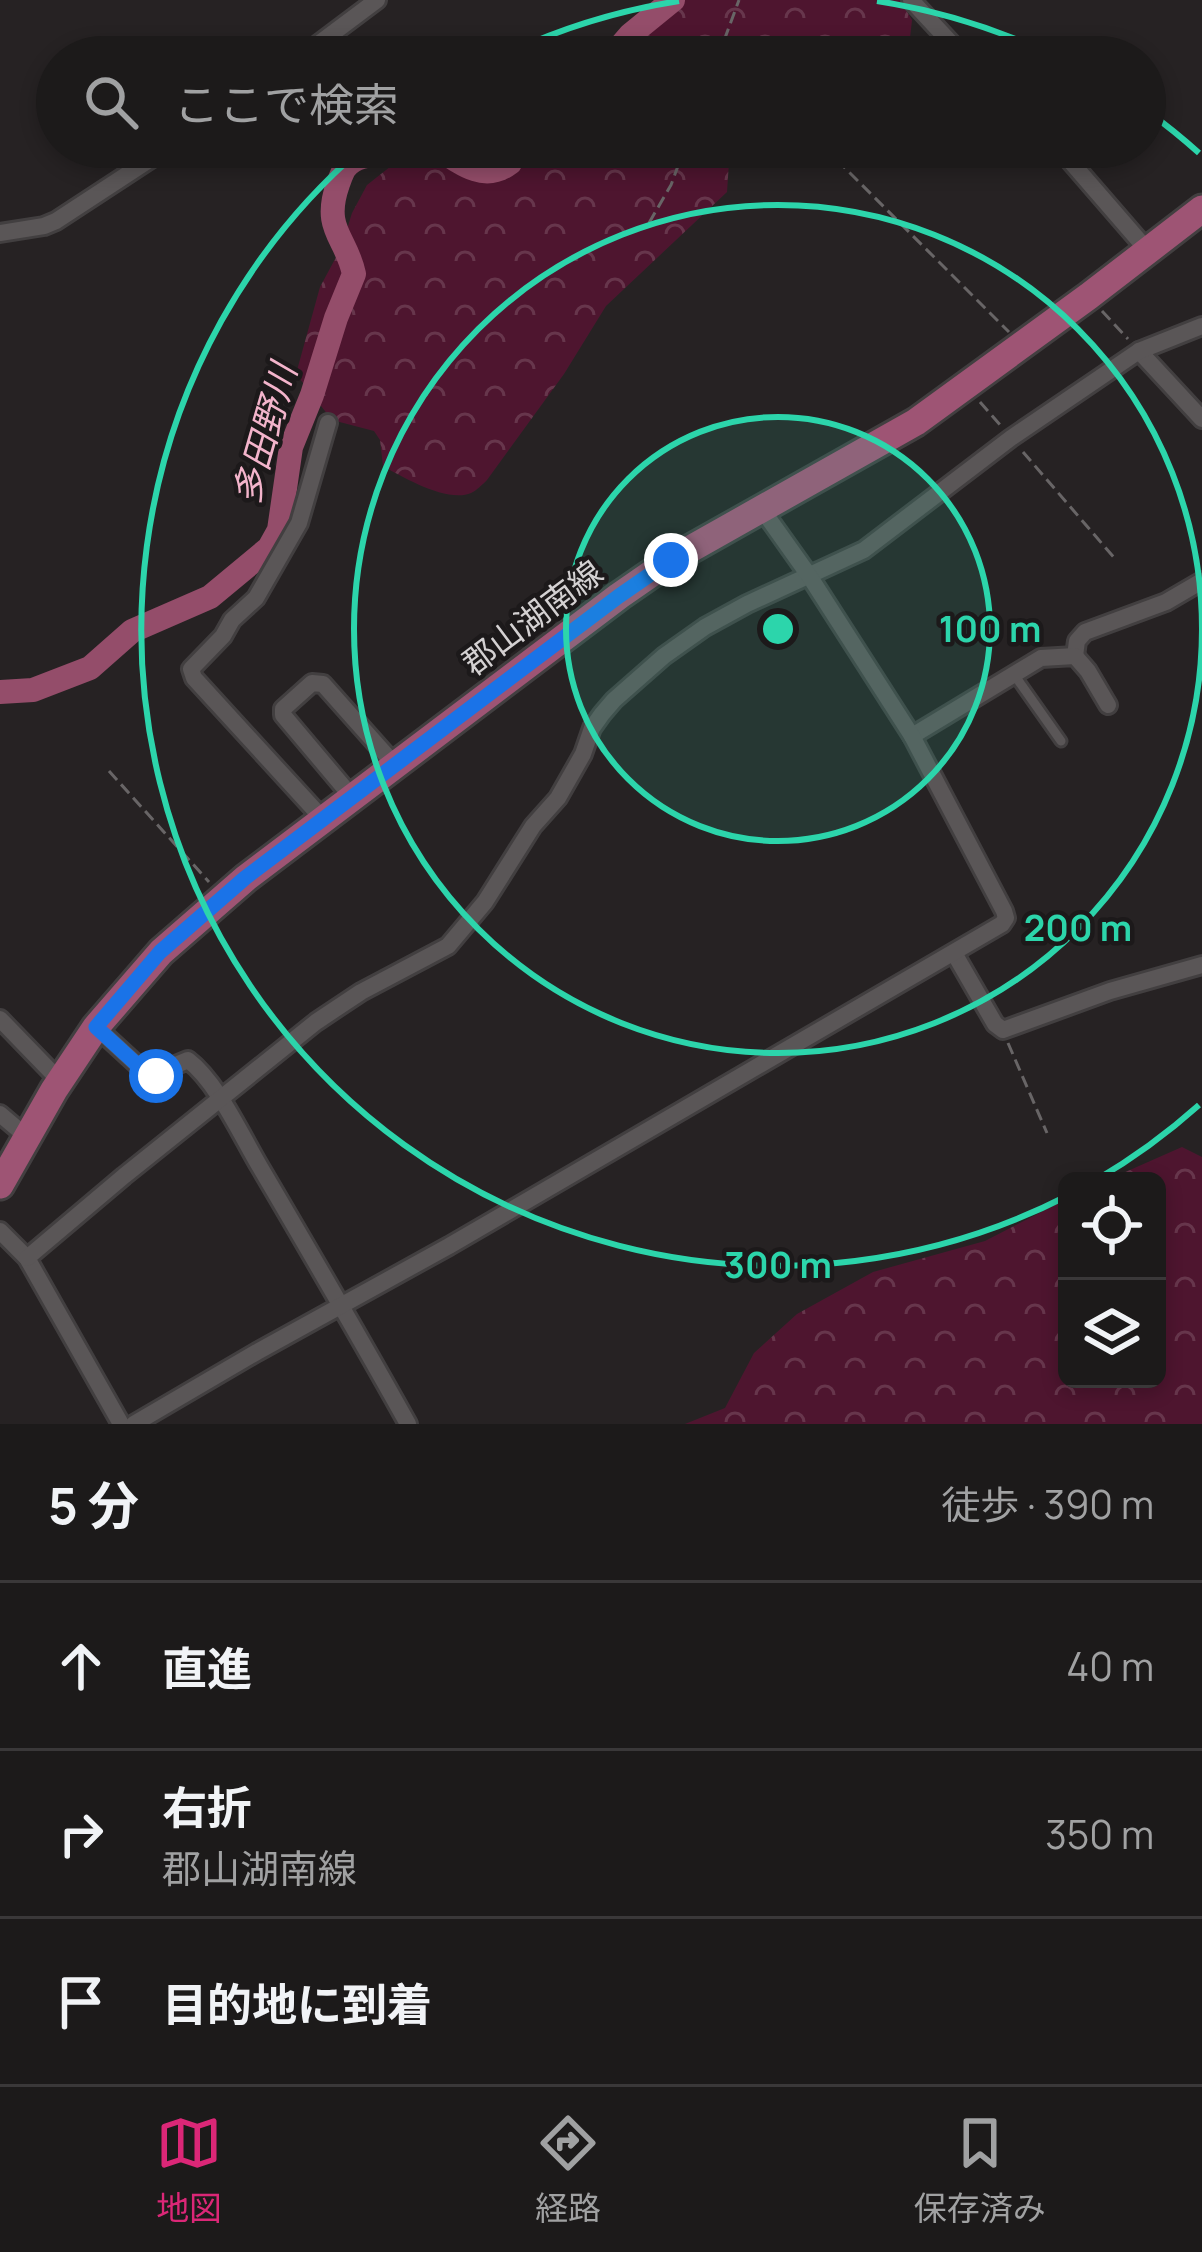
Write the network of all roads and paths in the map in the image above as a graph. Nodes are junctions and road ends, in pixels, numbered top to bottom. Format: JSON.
{"nodes":[{"id":1,"x":377,"y":0,"type":"edge"},
{"id":2,"x":739,"y":0,"type":"edge"},
{"id":3,"x":911,"y":0,"type":"edge"},
{"id":4,"x":329,"y":36,"type":"edge"},
{"id":5,"x":726,"y":36,"type":"edge"},
{"id":6,"x":944,"y":36,"type":"edge"},
{"id":7,"x":137,"y":168,"type":"edge"},
{"id":8,"x":677,"y":168,"type":"edge"},
{"id":9,"x":845,"y":168,"type":"edge"},
{"id":10,"x":1076,"y":168,"type":"edge"},
{"id":11,"x":1202,"y":209,"type":"edge"},
{"id":12,"x":649,"y":223,"type":"dead end"},
{"id":13,"x":0,"y":233,"type":"edge"},
{"id":14,"x":1148,"y":251,"type":"junction"},
{"id":15,"x":1089,"y":296,"type":"junction"},
{"id":16,"x":1202,"y":326,"type":"edge"},
{"id":17,"x":1022,"y":346,"type":"junction"},
{"id":18,"x":1139,"y":351,"type":"junction"},
{"id":19,"x":967,"y":387,"type":"junction"},
{"id":20,"x":1202,"y":419,"type":"edge"},
{"id":21,"x":328,"y":423,"type":"dead end"},
{"id":22,"x":1011,"y":438,"type":"junction"},
{"id":23,"x":761,"y":508,"type":"junction"},
{"id":24,"x":1117,"y":561,"type":"dead end"},
{"id":25,"x":808,"y":574,"type":"junction"},
{"id":26,"x":1202,"y":581,"type":"edge"},
{"id":27,"x":1076,"y":656,"type":"junction"},
{"id":28,"x":1013,"y":673,"type":"junction"},
{"id":29,"x":1108,"y":705,"type":"dead end"},
{"id":30,"x":912,"y":736,"type":"junction"},
{"id":31,"x":1061,"y":741,"type":"dead end"},
{"id":32,"x":395,"y":765,"type":"junction"},
{"id":33,"x":109,"y":770,"type":"dead end"},
{"id":34,"x":352,"y":797,"type":"junction"},
{"id":35,"x":323,"y":819,"type":"junction"},
{"id":36,"x":223,"y":897,"type":"junction"},
{"id":37,"x":955,"y":952,"type":"junction"},
{"id":38,"x":1202,"y":964,"type":"edge"},
{"id":39,"x":0,"y":1019,"type":"edge"},
{"id":40,"x":96,"y":1027,"type":"junction"},
{"id":41,"x":1003,"y":1030,"type":"junction"},
{"id":42,"x":60,"y":1081,"type":"junction"},
{"id":43,"x":220,"y":1100,"type":"junction"},
{"id":44,"x":0,"y":1114,"type":"edge"},
{"id":45,"x":1047,"y":1133,"type":"dead end"},
{"id":46,"x":27,"y":1137,"type":"junction"},
{"id":47,"x":0,"y":1184,"type":"edge"},
{"id":48,"x":0,"y":1231,"type":"edge"},
{"id":49,"x":27,"y":1258,"type":"junction"},
{"id":50,"x":343,"y":1306,"type":"junction"},
{"id":51,"x":121,"y":1424,"type":"edge"},
{"id":52,"x":134,"y":1424,"type":"edge"},
{"id":53,"x":408,"y":1424,"type":"edge"}],
"edges":[{"from":1,"to":4,"type":"street"},
{"from":2,"to":5,"type":"path"},
{"from":3,"to":6,"type":"street"},
{"from":7,"to":13,"type":"street"},
{"from":8,"to":12,"type":"path"},
{"from":9,"to":17,"type":"path"},
{"from":10,"to":14,"type":"street"},
{"from":11,"to":14,"type":"main road","name":"郡山湖南線"},
{"from":14,"to":15,"type":"main road","name":"郡山湖南線"},
{"from":15,"to":17,"type":"main road","name":"郡山湖南線"},
{"from":15,"to":18,"type":"path"},
{"from":16,"to":18,"type":"street"},
{"from":17,"to":19,"type":"main road","name":"郡山湖南線"},
{"from":18,"to":20,"type":"street"},
{"from":18,"to":22,"type":"street"},
{"from":19,"to":22,"type":"path"},
{"from":19,"to":23,"type":"main road","name":"郡山湖南線"},
{"from":21,"to":35,"type":"street"},
{"from":22,"to":24,"type":"path"},
{"from":22,"to":25,"type":"street"},
{"from":23,"to":25,"type":"street"},
{"from":23,"to":32,"type":"main road","name":"郡山湖南線"},
{"from":25,"to":30,"type":"street"},
{"from":25,"to":43,"type":"street"},
{"from":26,"to":27,"type":"street"},
{"from":27,"to":28,"type":"street"},
{"from":27,"to":29,"type":"street"},
{"from":28,"to":30,"type":"street"},
{"from":28,"to":31,"type":"lane"},
{"from":30,"to":37,"type":"street"},
{"from":32,"to":34,"type":"main road","name":"郡山湖南線"},
{"from":32,"to":34,"type":"street"},
{"from":33,"to":36,"type":"path"},
{"from":34,"to":35,"type":"main road","name":"郡山湖南線"},
{"from":35,"to":36,"type":"main road","name":"郡山湖南線"},
{"from":36,"to":40,"type":"main road","name":"郡山湖南線"},
{"from":37,"to":41,"type":"street"},
{"from":37,"to":50,"type":"street"},
{"from":38,"to":41,"type":"street"},
{"from":39,"to":42,"type":"street"},
{"from":40,"to":42,"type":"main road","name":"郡山湖南線"},
{"from":40,"to":43,"type":"street"},
{"from":41,"to":45,"type":"path"},
{"from":42,"to":46,"type":"main road","name":"郡山湖南線"},
{"from":43,"to":49,"type":"street"},
{"from":43,"to":50,"type":"street"},
{"from":44,"to":46,"type":"street"},
{"from":46,"to":47,"type":"main road","name":"郡山湖南線"},
{"from":48,"to":49,"type":"street"},
{"from":49,"to":51,"type":"street"},
{"from":50,"to":52,"type":"street"},
{"from":50,"to":53,"type":"street"}]}
